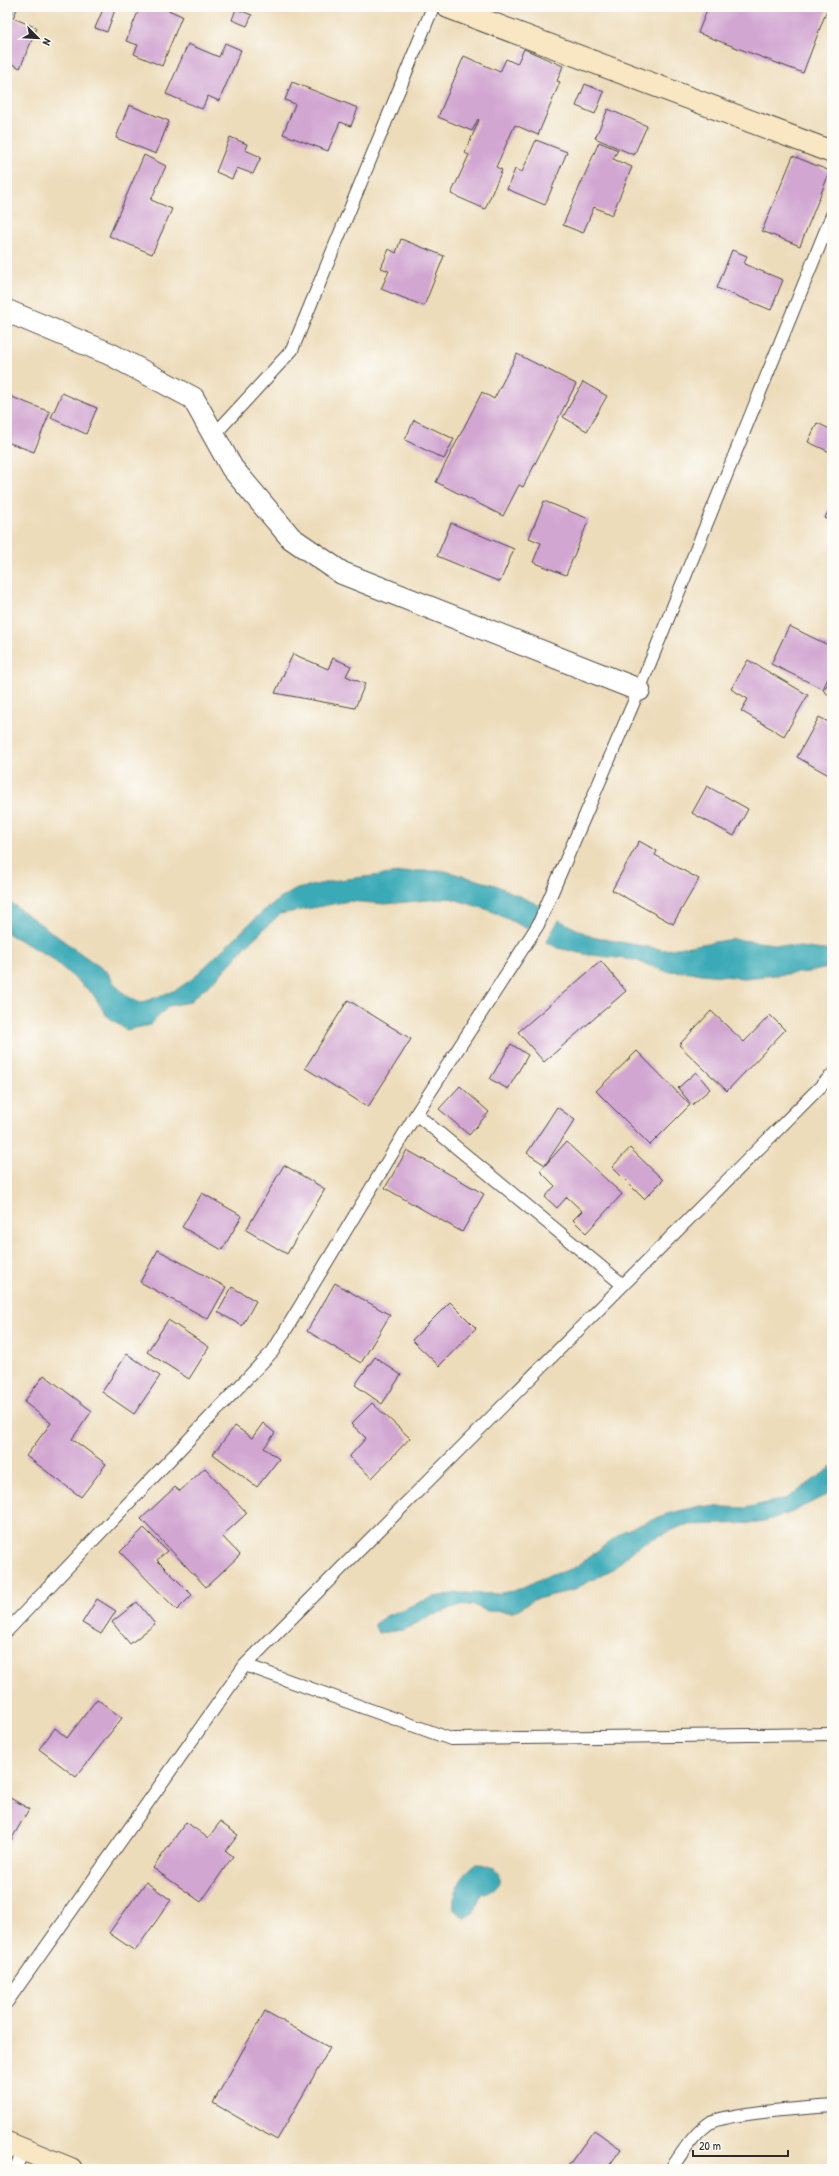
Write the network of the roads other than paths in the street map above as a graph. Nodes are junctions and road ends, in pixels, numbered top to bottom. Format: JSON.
{"nodes":[{"id":1,"x":433,"y":7,"type":"edge"},
{"id":2,"x":448,"y":7,"type":"edge"},
{"id":3,"x":832,"y":152,"type":"edge"},
{"id":4,"x":832,"y":215,"type":"edge"},
{"id":5,"x":7,"y":311,"type":"edge"},
{"id":6,"x":214,"y":435,"type":"junction"},
{"id":7,"x":639,"y":690,"type":"junction"},
{"id":8,"x":832,"y":1075,"type":"edge"},
{"id":9,"x":416,"y":1114,"type":"junction"},
{"id":10,"x":623,"y":1285,"type":"junction"},
{"id":11,"x":7,"y":1631,"type":"edge"},
{"id":12,"x":245,"y":1665,"type":"junction"},
{"id":13,"x":832,"y":1734,"type":"edge"},
{"id":14,"x":7,"y":2002,"type":"edge"},
{"id":15,"x":832,"y":2106,"type":"edge"},
{"id":16,"x":15,"y":2154,"type":"edge"},
{"id":17,"x":71,"y":2169,"type":"edge"},
{"id":18,"x":671,"y":2169,"type":"edge"}],
"edges":[{"from":1,"to":6,"type":"lane"},
{"from":2,"to":3,"type":"street"},
{"from":4,"to":7,"type":"lane"},
{"from":5,"to":6,"type":"street"},
{"from":6,"to":7,"type":"street"},
{"from":7,"to":9,"type":"lane"},
{"from":8,"to":10,"type":"lane"},
{"from":9,"to":10,"type":"lane"},
{"from":9,"to":11,"type":"lane"},
{"from":10,"to":12,"type":"lane"},
{"from":12,"to":13,"type":"lane"},
{"from":12,"to":14,"type":"lane"},
{"from":15,"to":18,"type":"lane"},
{"from":16,"to":17,"type":"street"}]}
